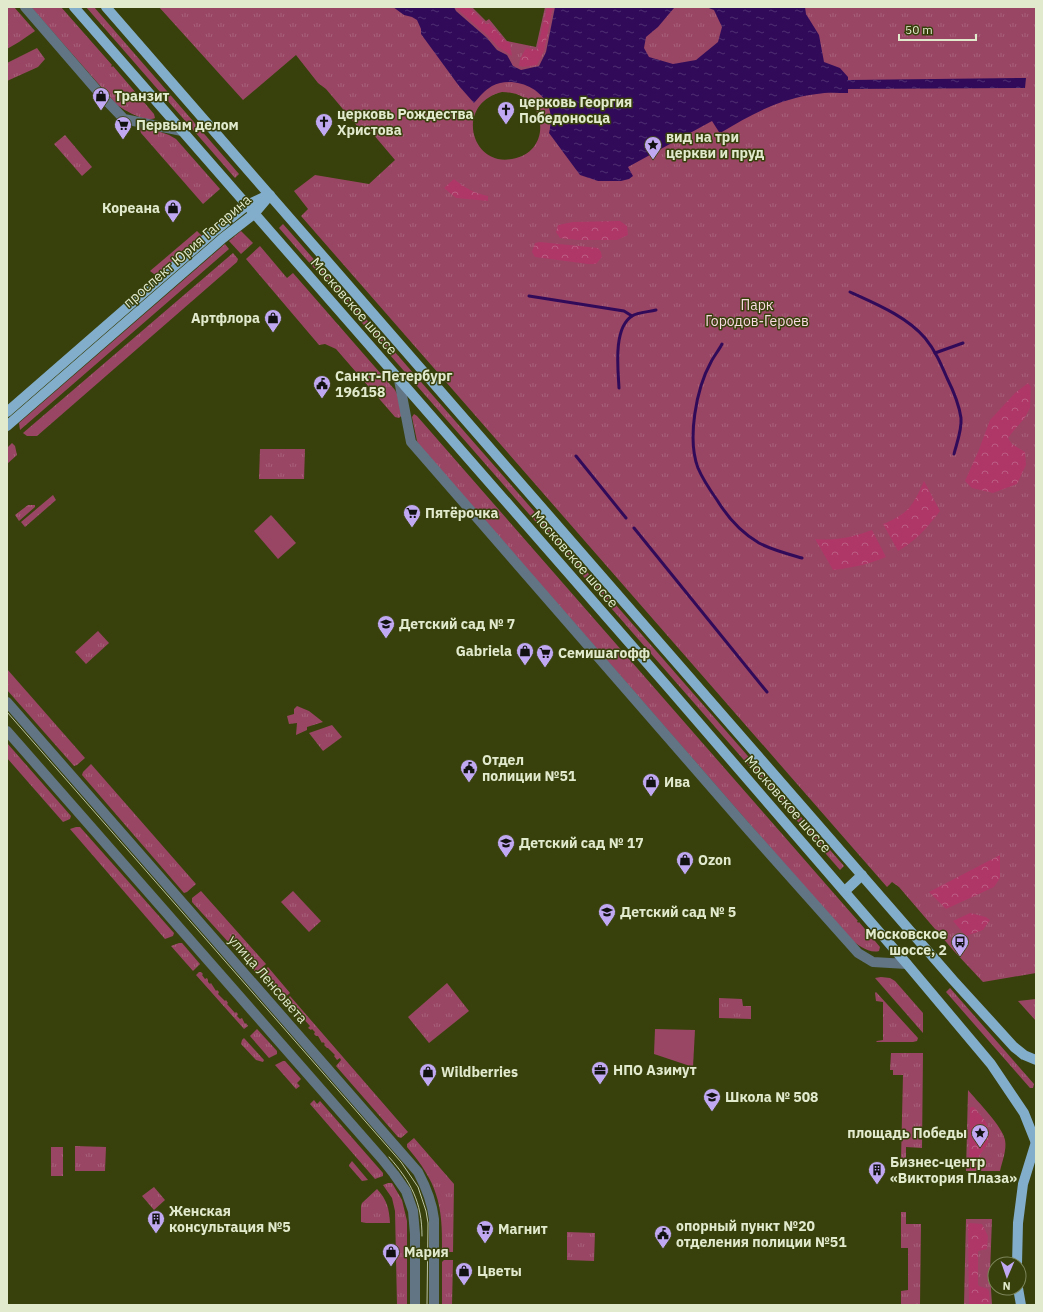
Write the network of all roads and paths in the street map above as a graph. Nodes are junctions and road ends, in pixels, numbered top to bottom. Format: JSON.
{"nodes":[{"id":1,"x":25,"y":7,"type":"edge"},
{"id":2,"x":74,"y":7,"type":"edge"},
{"id":3,"x":106,"y":7,"type":"edge"},
{"id":4,"x":182,"y":131,"type":"junction"},
{"id":5,"x":270,"y":195,"type":"junction"},
{"id":6,"x":247,"y":205,"type":"junction"},
{"id":7,"x":254,"y":214,"type":"junction"},
{"id":8,"x":399,"y":380,"type":"junction"},
{"id":9,"x":7,"y":412,"type":"edge"},
{"id":10,"x":7,"y":426,"type":"edge"},
{"id":11,"x":7,"y":702,"type":"edge"},
{"id":12,"x":7,"y":731,"type":"edge"},
{"id":13,"x":862,"y":875,"type":"junction"},
{"id":14,"x":845,"y":891,"type":"junction"},
{"id":15,"x":907,"y":964,"type":"junction"},
{"id":16,"x":1036,"y":1060,"type":"edge"},
{"id":17,"x":1036,"y":1143,"type":"edge"},
{"id":18,"x":1017,"y":1256,"type":"edge"},
{"id":19,"x":415,"y":1305,"type":"edge"},
{"id":20,"x":434,"y":1305,"type":"edge"}],
"edges":[{"from":1,"to":4,"type":"street"},
{"from":2,"to":4,"type":"main road","name":"Московское шоссе"},
{"from":3,"to":5,"type":"main road","name":"Московское шоссе"},
{"from":4,"to":6,"type":"main road","name":"Московское шоссе"},
{"from":5,"to":6,"type":"main road","name":"проспект Юрия Гагарина"},
{"from":5,"to":7,"type":"main road","name":"проспект Юрия Гагарина"},
{"from":5,"to":13,"type":"main road","name":"Московское шоссе"},
{"from":6,"to":7,"type":"main road","name":"Московское шоссе"},
{"from":6,"to":9,"type":"main road","name":"проспект Юрия Гагарина"},
{"from":7,"to":8,"type":"main road","name":"Московское шоссе"},
{"from":7,"to":10,"type":"main road","name":"проспект Юрия Гагарина"},
{"from":8,"to":14,"type":"main road","name":"Московское шоссе"},
{"from":8,"to":15,"type":"street"},
{"from":11,"to":20,"type":"street","name":"улица Ленсовета"},
{"from":12,"to":19,"type":"street"},
{"from":13,"to":14,"type":"main road"},
{"from":13,"to":16,"type":"main road","name":"Московское шоссе"},
{"from":14,"to":15,"type":"main road","name":"Московское шоссе"},
{"from":15,"to":17,"type":"main road","name":"Московское шоссе"},
{"from":17,"to":18,"type":"main road"}]}
